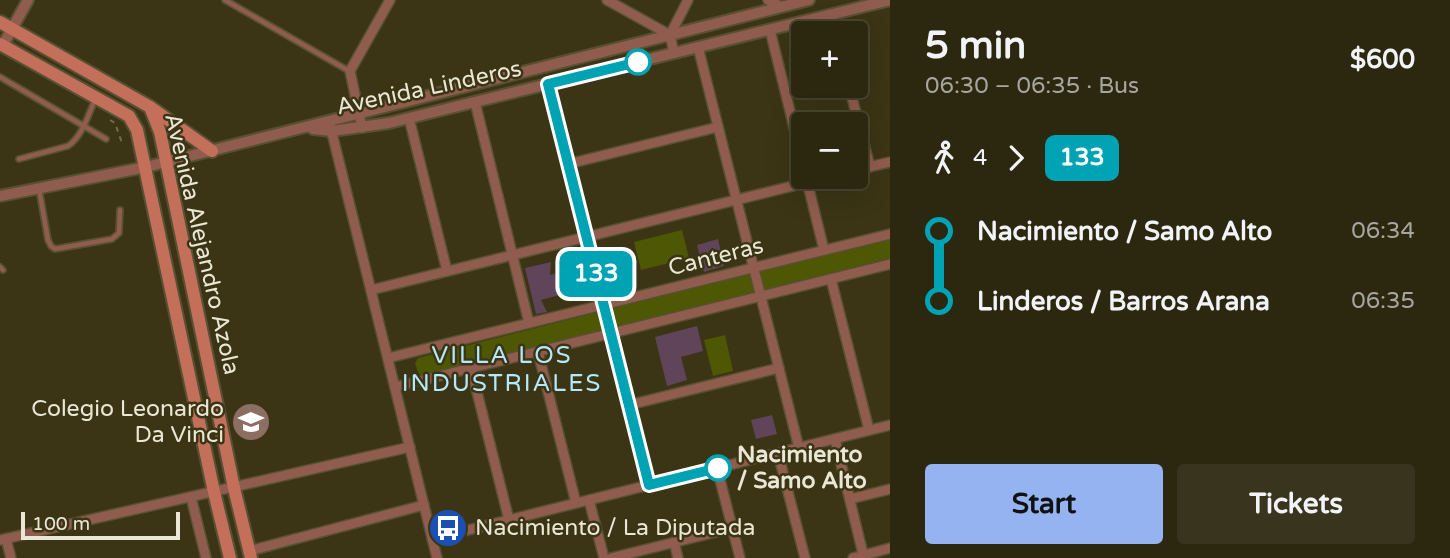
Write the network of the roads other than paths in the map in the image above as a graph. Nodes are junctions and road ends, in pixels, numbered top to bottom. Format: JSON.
{"nodes":[{"id":1,"x":28,"y":0,"type":"edge"},
{"id":2,"x":225,"y":0,"type":"edge"},
{"id":3,"x":390,"y":0,"type":"edge"},
{"id":4,"x":607,"y":0,"type":"edge"},
{"id":5,"x":688,"y":0,"type":"edge"},
{"id":6,"x":768,"y":0,"type":"edge"},
{"id":7,"x":809,"y":0,"type":"edge"},
{"id":8,"x":890,"y":0,"type":"edge"},
{"id":9,"x":782,"y":7,"type":"junction"},
{"id":10,"x":831,"y":15,"type":"junction"},
{"id":11,"x":833,"y":21,"type":"edge"},
{"id":12,"x":6,"y":26,"type":"edge"},
{"id":13,"x":770,"y":30,"type":"junction"},
{"id":14,"x":670,"y":35,"type":"junction"},
{"id":15,"x":1,"y":44,"type":"edge"},
{"id":16,"x":698,"y":47,"type":"junction"},
{"id":17,"x":674,"y":53,"type":"junction"},
{"id":18,"x":350,"y":71,"type":"junction"},
{"id":19,"x":0,"y":77,"type":"edge"},
{"id":20,"x":548,"y":84,"type":"junction"},
{"id":21,"x":852,"y":98,"type":"edge"},
{"id":22,"x":475,"y":102,"type":"junction"},
{"id":23,"x":93,"y":103,"type":"junction"},
{"id":24,"x":150,"y":107,"type":"junction"},
{"id":25,"x":359,"y":113,"type":"junction"},
{"id":26,"x":791,"y":115,"type":"edge"},
{"id":27,"x":409,"y":118,"type":"junction"},
{"id":28,"x":83,"y":125,"type":"junction"},
{"id":29,"x":331,"y":126,"type":"junction"},
{"id":30,"x":719,"y":127,"type":"junction"},
{"id":31,"x":362,"y":128,"type":"junction"},
{"id":32,"x":106,"y":139,"type":"dead end"},
{"id":33,"x":212,"y":150,"type":"junction"},
{"id":34,"x":19,"y":159,"type":"dead end"},
{"id":35,"x":166,"y":162,"type":"junction"},
{"id":36,"x":890,"y":162,"type":"edge"},
{"id":37,"x":568,"y":164,"type":"junction"},
{"id":38,"x":146,"y":167,"type":"junction"},
{"id":39,"x":870,"y":167,"type":"joint"},
{"id":40,"x":791,"y":184,"type":"edge"},
{"id":41,"x":39,"y":188,"type":"junction"},
{"id":42,"x":809,"y":189,"type":"edge"},
{"id":43,"x":0,"y":196,"type":"edge"},
{"id":44,"x":737,"y":200,"type":"junction"},
{"id":45,"x":120,"y":210,"type":"dead end"},
{"id":46,"x":890,"y":234,"type":"edge"},
{"id":47,"x":587,"y":237,"type":"junction"},
{"id":48,"x":824,"y":250,"type":"junction"},
{"id":49,"x":513,"y":255,"type":"junction"},
{"id":50,"x":890,"y":264,"type":"edge"},
{"id":51,"x":754,"y":267,"type":"junction"},
{"id":52,"x":447,"y":271,"type":"junction"},
{"id":53,"x":831,"y":279,"type":"junction"},
{"id":54,"x":371,"y":290,"type":"junction"},
{"id":55,"x":761,"y":296,"type":"junction"},
{"id":56,"x":604,"y":305,"type":"junction"},
{"id":57,"x":529,"y":323,"type":"junction"},
{"id":58,"x":611,"y":334,"type":"junction"},
{"id":59,"x":538,"y":352,"type":"junction"},
{"id":60,"x":388,"y":358,"type":"junction"},
{"id":61,"x":471,"y":368,"type":"junction"},
{"id":62,"x":779,"y":368,"type":"junction"},
{"id":63,"x":395,"y":387,"type":"junction"},
{"id":64,"x":629,"y":405,"type":"junction"},
{"id":65,"x":890,"y":425,"type":"edge"},
{"id":66,"x":869,"y":430,"type":"junction"},
{"id":67,"x":835,"y":439,"type":"junction"},
{"id":68,"x":410,"y":447,"type":"junction"},
{"id":69,"x":799,"y":448,"type":"junction"},
{"id":70,"x":778,"y":453,"type":"junction"},
{"id":71,"x":718,"y":468,"type":"junction"},
{"id":72,"x":649,"y":485,"type":"junction"},
{"id":73,"x":234,"y":488,"type":"junction"},
{"id":74,"x":890,"y":489,"type":"edge"},
{"id":75,"x":214,"y":492,"type":"junction"},
{"id":76,"x":191,"y":497,"type":"junction"},
{"id":77,"x":850,"y":499,"type":"junction"},
{"id":78,"x":590,"y":500,"type":"junction"},
{"id":79,"x":576,"y":503,"type":"junction"},
{"id":80,"x":424,"y":505,"type":"junction"},
{"id":81,"x":509,"y":520,"type":"junction"},
{"id":82,"x":732,"y":528,"type":"junction"},
{"id":83,"x":3,"y":539,"type":"edge"},
{"id":84,"x":432,"y":539,"type":"junction"},
{"id":85,"x":674,"y":542,"type":"junction"},
{"id":86,"x":890,"y":548,"type":"edge"},
{"id":87,"x":250,"y":554,"type":"edge"},
{"id":88,"x":864,"y":557,"type":"edge"},
{"id":89,"x":11,"y":558,"type":"edge"},
{"id":90,"x":206,"y":558,"type":"edge"},
{"id":91,"x":230,"y":558,"type":"edge"},
{"id":92,"x":437,"y":558,"type":"edge"},
{"id":93,"x":604,"y":558,"type":"edge"},
{"id":94,"x":611,"y":558,"type":"edge"},
{"id":95,"x":678,"y":558,"type":"edge"},
{"id":96,"x":740,"y":558,"type":"edge"},
{"id":97,"x":805,"y":558,"type":"edge"},
{"id":98,"x":853,"y":558,"type":"edge"}],
"edges":[{"from":1,"to":12,"type":"street"},
{"from":2,"to":18,"type":"lane"},
{"from":3,"to":18,"type":"street"},
{"from":4,"to":14,"type":"street"},
{"from":5,"to":14,"type":"street"},
{"from":6,"to":9,"type":"street"},
{"from":7,"to":9,"type":"street","name":"Avenida Linderos"},
{"from":8,"to":10,"type":"street","name":"Avenida Linderos"},
{"from":9,"to":14,"type":"street","name":"Avenida Linderos"},
{"from":10,"to":11,"type":"street"},
{"from":10,"to":13,"type":"street","name":"Avenida Linderos"},
{"from":12,"to":15,"type":"street"},
{"from":12,"to":24,"type":"main road","name":"Avenida Alejandro Azola"},
{"from":13,"to":16,"type":"street","name":"Avenida Linderos"},
{"from":13,"to":26,"type":"street"},
{"from":14,"to":17,"type":"street"},
{"from":14,"to":25,"type":"street","name":"Avenida Linderos"},
{"from":15,"to":23,"type":"main road","name":"Avenida Alejandro Azola"},
{"from":16,"to":17,"type":"street","name":"Avenida Linderos"},
{"from":16,"to":30,"type":"street"},
{"from":17,"to":20,"type":"street","name":"Avenida Linderos"},
{"from":18,"to":25,"type":"street"},
{"from":19,"to":28,"type":"lane"},
{"from":20,"to":22,"type":"street","name":"Avenida Linderos"},
{"from":20,"to":37,"type":"street"},
{"from":21,"to":39,"type":"street"},
{"from":22,"to":27,"type":"street","name":"Avenida Linderos"},
{"from":22,"to":49,"type":"street"},
{"from":23,"to":28,"type":"lane"},
{"from":23,"to":38,"type":"main road","name":"Avenida Alejandro Azola"},
{"from":24,"to":33,"type":"main road"},
{"from":24,"to":35,"type":"main road","name":"Avenida Alejandro Azola"},
{"from":25,"to":29,"type":"street","name":"Avenida Linderos"},
{"from":25,"to":31,"type":"street"},
{"from":27,"to":31,"type":"street","name":"Avenida Linderos"},
{"from":27,"to":52,"type":"street"},
{"from":28,"to":32,"type":"lane"},
{"from":28,"to":34,"type":"lane"},
{"from":29,"to":31,"type":"street","name":"Avenida Linderos"},
{"from":29,"to":33,"type":"street","name":"Avenida Linderos"},
{"from":29,"to":54,"type":"street"},
{"from":30,"to":37,"type":"street"},
{"from":30,"to":44,"type":"street"},
{"from":33,"to":35,"type":"street","name":"Avenida Linderos"},
{"from":35,"to":38,"type":"street","name":"Avenida Linderos"},
{"from":35,"to":73,"type":"main road","name":"Avenida Alejandro Azola"},
{"from":36,"to":39,"type":"street"},
{"from":37,"to":47,"type":"street"},
{"from":38,"to":41,"type":"street","name":"Avenida Linderos"},
{"from":38,"to":75,"type":"main road","name":"Avenida Alejandro Azola"},
{"from":40,"to":44,"type":"street"},
{"from":41,"to":43,"type":"street","name":"Avenida Linderos"},
{"from":41,"to":45,"type":"lane"},
{"from":42,"to":48,"type":"street"},
{"from":44,"to":47,"type":"street"},
{"from":44,"to":51,"type":"street"},
{"from":46,"to":48,"type":"street","name":"Canteras"},
{"from":47,"to":49,"type":"street"},
{"from":47,"to":56,"type":"street"},
{"from":48,"to":51,"type":"street","name":"Canteras"},
{"from":49,"to":52,"type":"street"},
{"from":49,"to":57,"type":"street"},
{"from":50,"to":53,"type":"street"},
{"from":51,"to":55,"type":"street"},
{"from":51,"to":56,"type":"street","name":"Canteras"},
{"from":52,"to":54,"type":"street"},
{"from":53,"to":55,"type":"street"},
{"from":53,"to":66,"type":"street"},
{"from":54,"to":60,"type":"street"},
{"from":55,"to":58,"type":"street"},
{"from":55,"to":62,"type":"street"},
{"from":56,"to":57,"type":"street","name":"Canteras"},
{"from":56,"to":58,"type":"street"},
{"from":57,"to":60,"type":"street","name":"Canteras"},
{"from":58,"to":59,"type":"street"},
{"from":58,"to":64,"type":"street"},
{"from":59,"to":61,"type":"street"},
{"from":59,"to":79,"type":"street"},
{"from":60,"to":63,"type":"street"},
{"from":61,"to":63,"type":"street"},
{"from":61,"to":81,"type":"street"},
{"from":62,"to":64,"type":"street"},
{"from":62,"to":69,"type":"street"},
{"from":63,"to":68,"type":"street"},
{"from":64,"to":72,"type":"street"},
{"from":65,"to":66,"type":"street"},
{"from":66,"to":67,"type":"street"},
{"from":67,"to":69,"type":"street"},
{"from":67,"to":77,"type":"street"},
{"from":68,"to":73,"type":"street"},
{"from":68,"to":80,"type":"street"},
{"from":69,"to":70,"type":"street"},
{"from":70,"to":71,"type":"street"},
{"from":70,"to":97,"type":"street"},
{"from":71,"to":72,"type":"street"},
{"from":71,"to":82,"type":"street"},
{"from":72,"to":78,"type":"street"},
{"from":73,"to":75,"type":"street"},
{"from":73,"to":87,"type":"main road","name":"Avenida Alejandro Azola"},
{"from":74,"to":77,"type":"street"},
{"from":75,"to":76,"type":"street"},
{"from":75,"to":91,"type":"main road","name":"Avenida Alejandro Azola"},
{"from":76,"to":83,"type":"street"},
{"from":76,"to":90,"type":"street"},
{"from":77,"to":88,"type":"street"},
{"from":78,"to":79,"type":"street"},
{"from":78,"to":93,"type":"street"},
{"from":79,"to":81,"type":"street"},
{"from":80,"to":84,"type":"street"},
{"from":80,"to":87,"type":"street"},
{"from":81,"to":84,"type":"street"},
{"from":82,"to":85,"type":"street"},
{"from":82,"to":96,"type":"street"},
{"from":83,"to":89,"type":"street"},
{"from":84,"to":92,"type":"street"},
{"from":85,"to":94,"type":"street"},
{"from":85,"to":95,"type":"street"},
{"from":86,"to":88,"type":"street"},
{"from":88,"to":98,"type":"street"}]}
